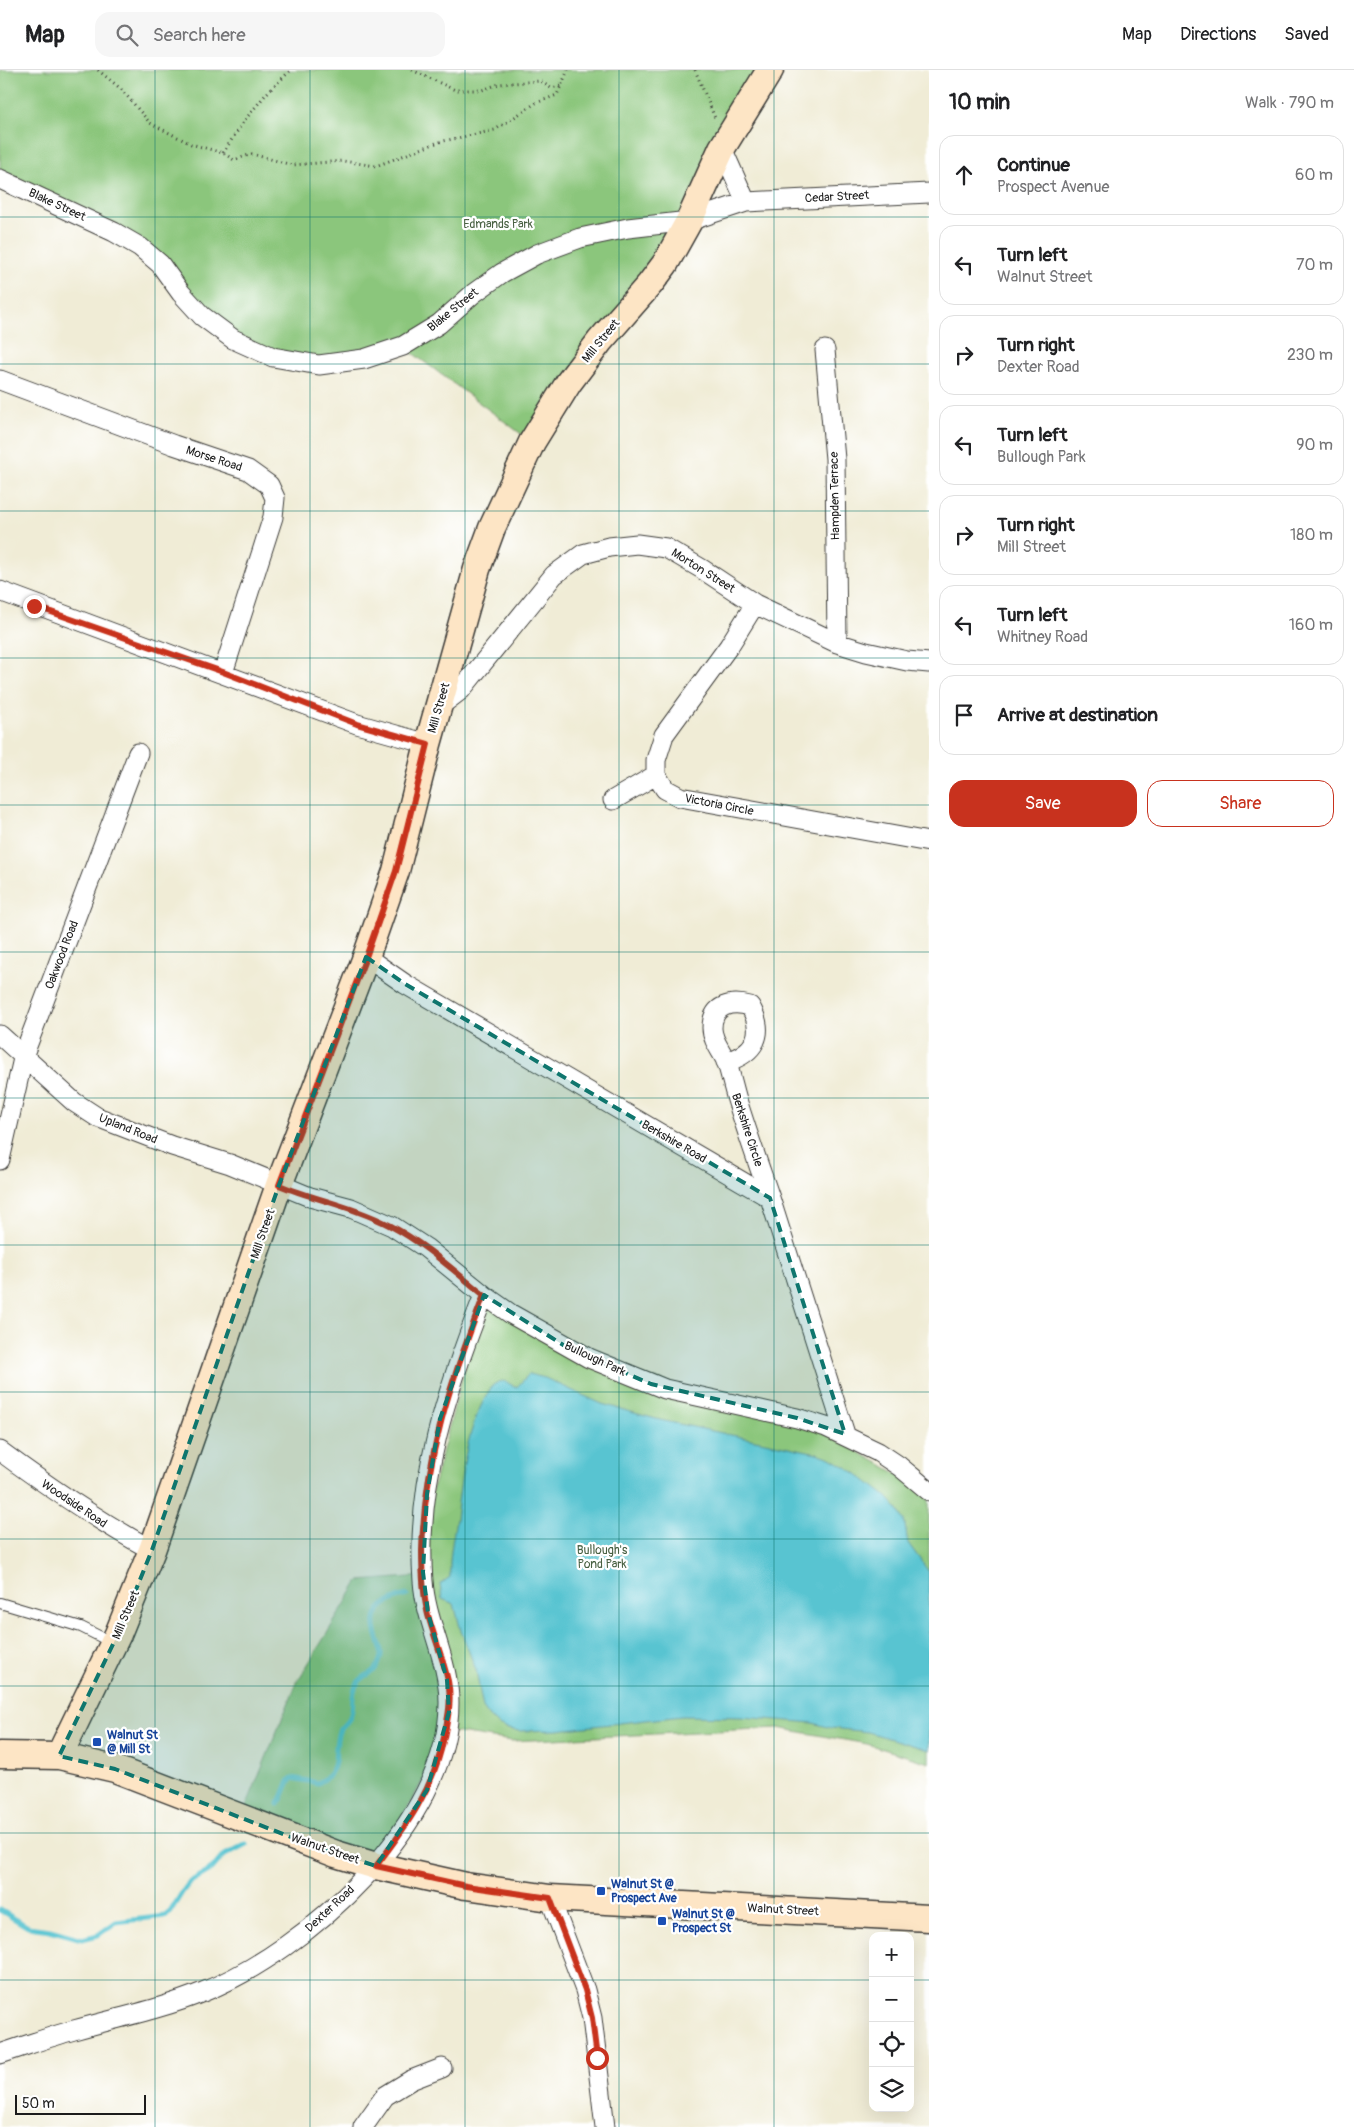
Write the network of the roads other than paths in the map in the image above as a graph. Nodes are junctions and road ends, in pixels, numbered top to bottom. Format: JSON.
{"nodes":[{"id":1,"x":770,"y":70,"type":"edge"},
{"id":2,"x":725,"y":141,"type":"junction"},
{"id":3,"x":0,"y":179,"type":"edge"},
{"id":4,"x":929,"y":193,"type":"edge"},
{"id":5,"x":746,"y":202,"type":"junction"},
{"id":6,"x":689,"y":221,"type":"junction"},
{"id":7,"x":825,"y":350,"type":"dead end"},
{"id":8,"x":0,"y":380,"type":"edge"},
{"id":9,"x":0,"y":591,"type":"edge"},
{"id":10,"x":755,"y":604,"type":"junction"},
{"id":11,"x":837,"y":643,"type":"junction"},
{"id":12,"x":929,"y":663,"type":"edge"},
{"id":13,"x":223,"y":672,"type":"junction"},
{"id":14,"x":440,"y":706,"type":"junction"},
{"id":15,"x":428,"y":744,"type":"junction"},
{"id":16,"x":138,"y":753,"type":"dead end"},
{"id":17,"x":656,"y":775,"type":"junction"},
{"id":18,"x":613,"y":800,"type":"dead end"},
{"id":19,"x":929,"y":842,"type":"edge"},
{"id":20,"x":366,"y":957,"type":"junction"},
{"id":21,"x":0,"y":1035,"type":"edge"},
{"id":22,"x":24,"y":1054,"type":"junction"},
{"id":23,"x":726,"y":1062,"type":"dead end"},
{"id":24,"x":0,"y":1160,"type":"edge"},
{"id":25,"x":279,"y":1185,"type":"junction"},
{"id":26,"x":770,"y":1198,"type":"junction"},
{"id":27,"x":484,"y":1295,"type":"junction"},
{"id":28,"x":845,"y":1434,"type":"junction"},
{"id":29,"x":0,"y":1452,"type":"edge"},
{"id":30,"x":929,"y":1491,"type":"edge"},
{"id":31,"x":152,"y":1550,"type":"junction"},
{"id":32,"x":0,"y":1603,"type":"edge"},
{"id":33,"x":114,"y":1643,"type":"junction"},
{"id":34,"x":0,"y":1755,"type":"edge"},
{"id":35,"x":59,"y":1756,"type":"junction"},
{"id":36,"x":376,"y":1866,"type":"junction"},
{"id":37,"x":550,"y":1898,"type":"junction"},
{"id":38,"x":929,"y":1918,"type":"edge"},
{"id":39,"x":0,"y":2054,"type":"edge"},
{"id":40,"x":442,"y":2068,"type":"dead end"},
{"id":41,"x":363,"y":2127,"type":"edge"},
{"id":42,"x":605,"y":2127,"type":"edge"}],
"edges":[{"from":1,"to":2,"type":"street","name":"Mill Street"},
{"from":2,"to":5,"type":"street"},
{"from":2,"to":6,"type":"street","name":"Mill Street"},
{"from":3,"to":6,"type":"street","name":"Blake Street"},
{"from":4,"to":5,"type":"street","name":"Cedar Street"},
{"from":5,"to":6,"type":"street","name":"Cedar Street"},
{"from":6,"to":14,"type":"street","name":"Mill Street"},
{"from":7,"to":11,"type":"street","name":"Hampden Terrace"},
{"from":8,"to":13,"type":"street","name":"Morse Road"},
{"from":9,"to":13,"type":"street"},
{"from":10,"to":11,"type":"street","name":"Morton Street"},
{"from":10,"to":14,"type":"street","name":"Morton Street"},
{"from":10,"to":17,"type":"street"},
{"from":11,"to":12,"type":"street","name":"Morton Street"},
{"from":13,"to":15,"type":"street"},
{"from":14,"to":15,"type":"street","name":"Mill Street"},
{"from":15,"to":20,"type":"street","name":"Mill Street"},
{"from":16,"to":22,"type":"street","name":"Oakwood Road"},
{"from":17,"to":18,"type":"street"},
{"from":17,"to":19,"type":"street","name":"Victoria Circle"},
{"from":20,"to":25,"type":"street","name":"Mill Street"},
{"from":20,"to":26,"type":"street","name":"Berkshire Road"},
{"from":21,"to":22,"type":"street","name":"Upland Road"},
{"from":22,"to":24,"type":"street","name":"Oakwood Road"},
{"from":22,"to":25,"type":"street","name":"Upland Road"},
{"from":23,"to":26,"type":"street","name":"Berkshire Circle"},
{"from":25,"to":27,"type":"street","name":"Bullough Park"},
{"from":25,"to":31,"type":"street","name":"Mill Street"},
{"from":26,"to":28,"type":"street"},
{"from":27,"to":28,"type":"street","name":"Bullough Park"},
{"from":27,"to":36,"type":"street","name":"Dexter Road"},
{"from":28,"to":30,"type":"street","name":"Bullough Park"},
{"from":29,"to":31,"type":"street","name":"Woodside Road"},
{"from":31,"to":33,"type":"street","name":"Mill Street"},
{"from":32,"to":33,"type":"lane"},
{"from":33,"to":35,"type":"street","name":"Mill Street"},
{"from":34,"to":35,"type":"street","name":"Walnut Street"},
{"from":35,"to":36,"type":"street","name":"Walnut Street"},
{"from":36,"to":37,"type":"street","name":"Walnut Street"},
{"from":36,"to":39,"type":"street","name":"Dexter Road"},
{"from":37,"to":38,"type":"street","name":"Walnut Street"},
{"from":37,"to":42,"type":"street"},
{"from":40,"to":41,"type":"street"}]}
